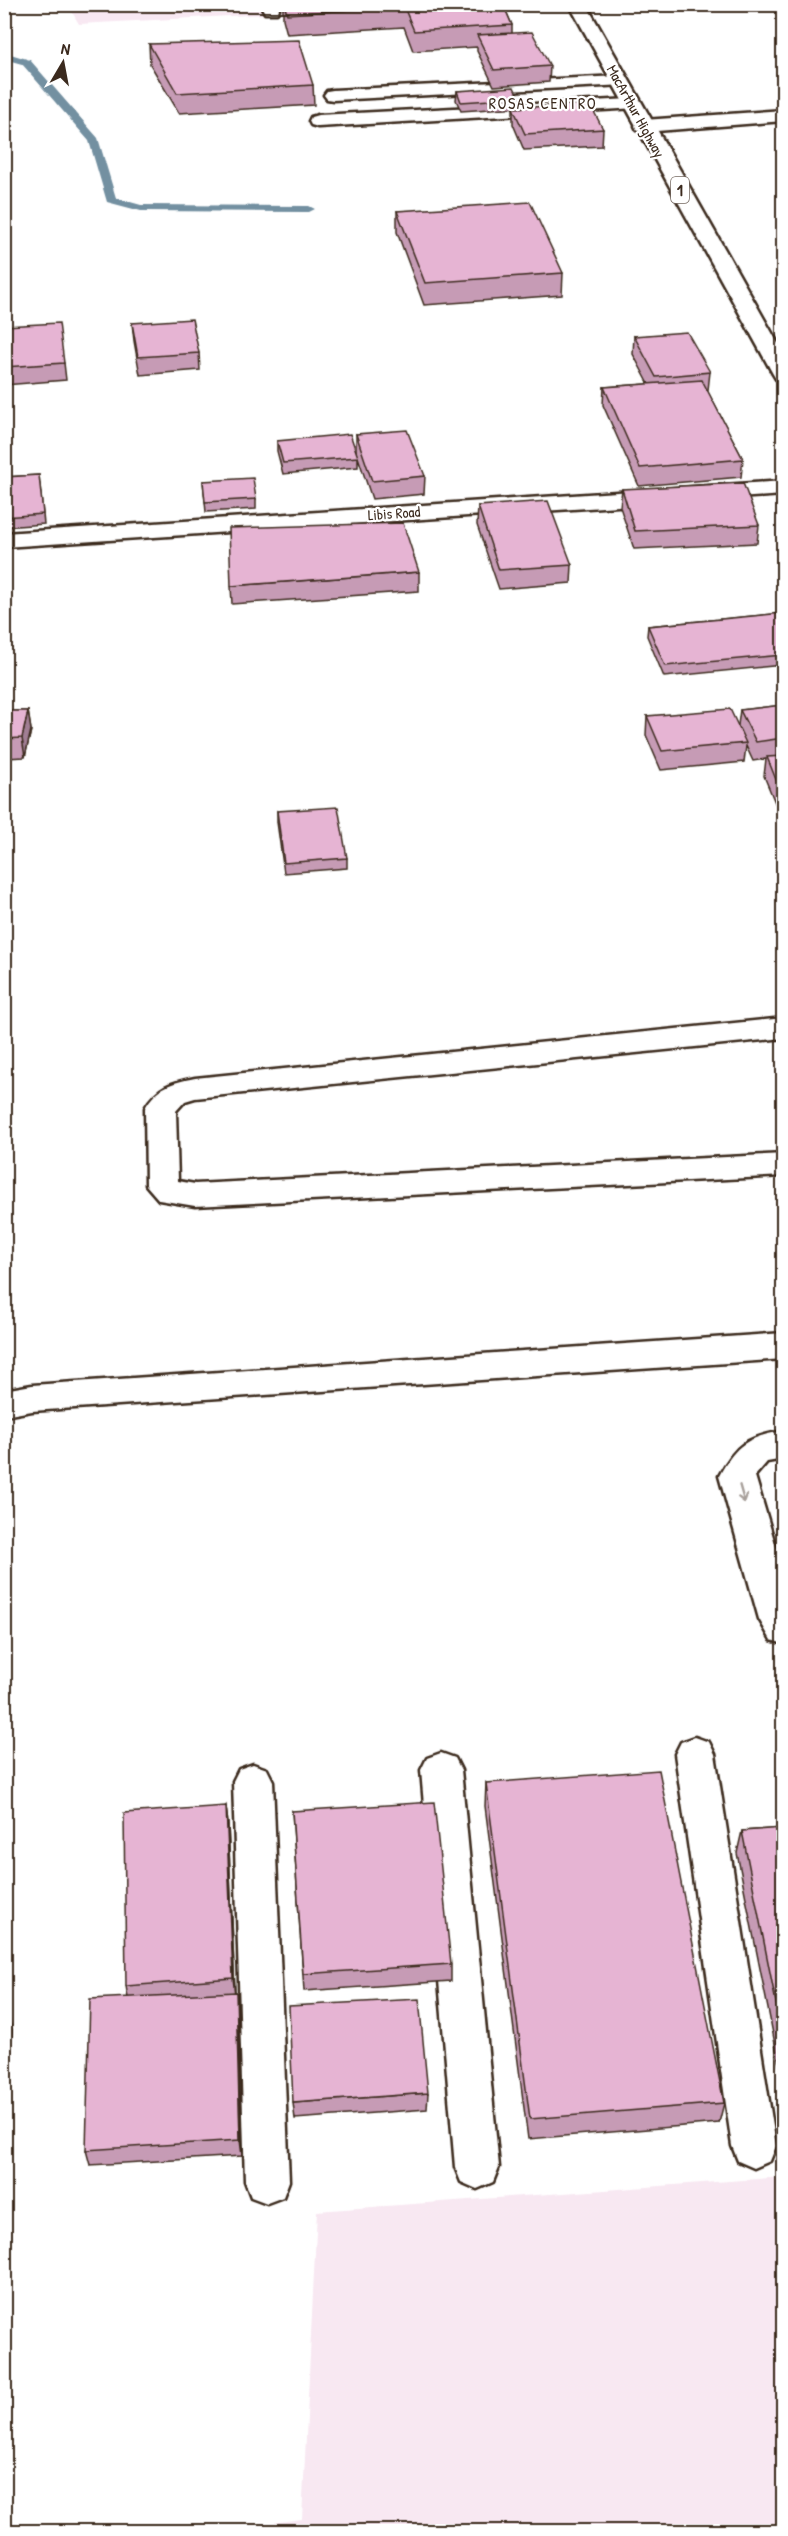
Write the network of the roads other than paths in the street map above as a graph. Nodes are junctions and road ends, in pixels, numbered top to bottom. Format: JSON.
{"nodes":[{"id":1,"x":577,"y":4,"type":"edge"},
{"id":2,"x":619,"y":81,"type":"junction"},
{"id":3,"x":333,"y":95,"type":"dead end"},
{"id":4,"x":631,"y":104,"type":"junction"},
{"id":5,"x":783,"y":115,"type":"edge"},
{"id":6,"x":318,"y":122,"type":"dead end"},
{"id":7,"x":644,"y":126,"type":"junction"},
{"id":8,"x":783,"y":374,"type":"edge"},
{"id":9,"x":783,"y":488,"type":"edge"},
{"id":10,"x":4,"y":540,"type":"edge"},
{"id":11,"x":783,"y":1028,"type":"edge"},
{"id":12,"x":783,"y":1165,"type":"edge"},
{"id":13,"x":783,"y":1346,"type":"edge"},
{"id":14,"x":4,"y":1403,"type":"edge"},
{"id":15,"x":783,"y":1445,"type":"edge"},
{"id":16,"x":783,"y":1629,"type":"edge"},
{"id":17,"x":695,"y":1754,"type":"dead end"},
{"id":18,"x":441,"y":1770,"type":"dead end"},
{"id":19,"x":252,"y":1781,"type":"dead end"},
{"id":20,"x":754,"y":2145,"type":"dead end"},
{"id":21,"x":477,"y":2167,"type":"dead end"},
{"id":22,"x":267,"y":2181,"type":"dead end"}],
"edges":[{"from":1,"to":2,"type":"main road","name":"MacArthur Highway","number":"1"},
{"from":2,"to":3,"type":"main road"},
{"from":2,"to":4,"type":"main road","name":"MacArthur Highway","number":"1"},
{"from":4,"to":6,"type":"main road"},
{"from":4,"to":7,"type":"main road","name":"MacArthur Highway","number":"1"},
{"from":5,"to":7,"type":"main road"},
{"from":7,"to":8,"type":"main road","name":"MacArthur Highway","number":"1"},
{"from":9,"to":10,"type":"main road","name":"Libis Road"},
{"from":11,"to":12,"type":"main road"},
{"from":13,"to":14,"type":"main road"},
{"from":15,"to":16,"type":"main road","one_way":true},
{"from":17,"to":20,"type":"main road"},
{"from":18,"to":21,"type":"main road"},
{"from":19,"to":22,"type":"main road"}]}
